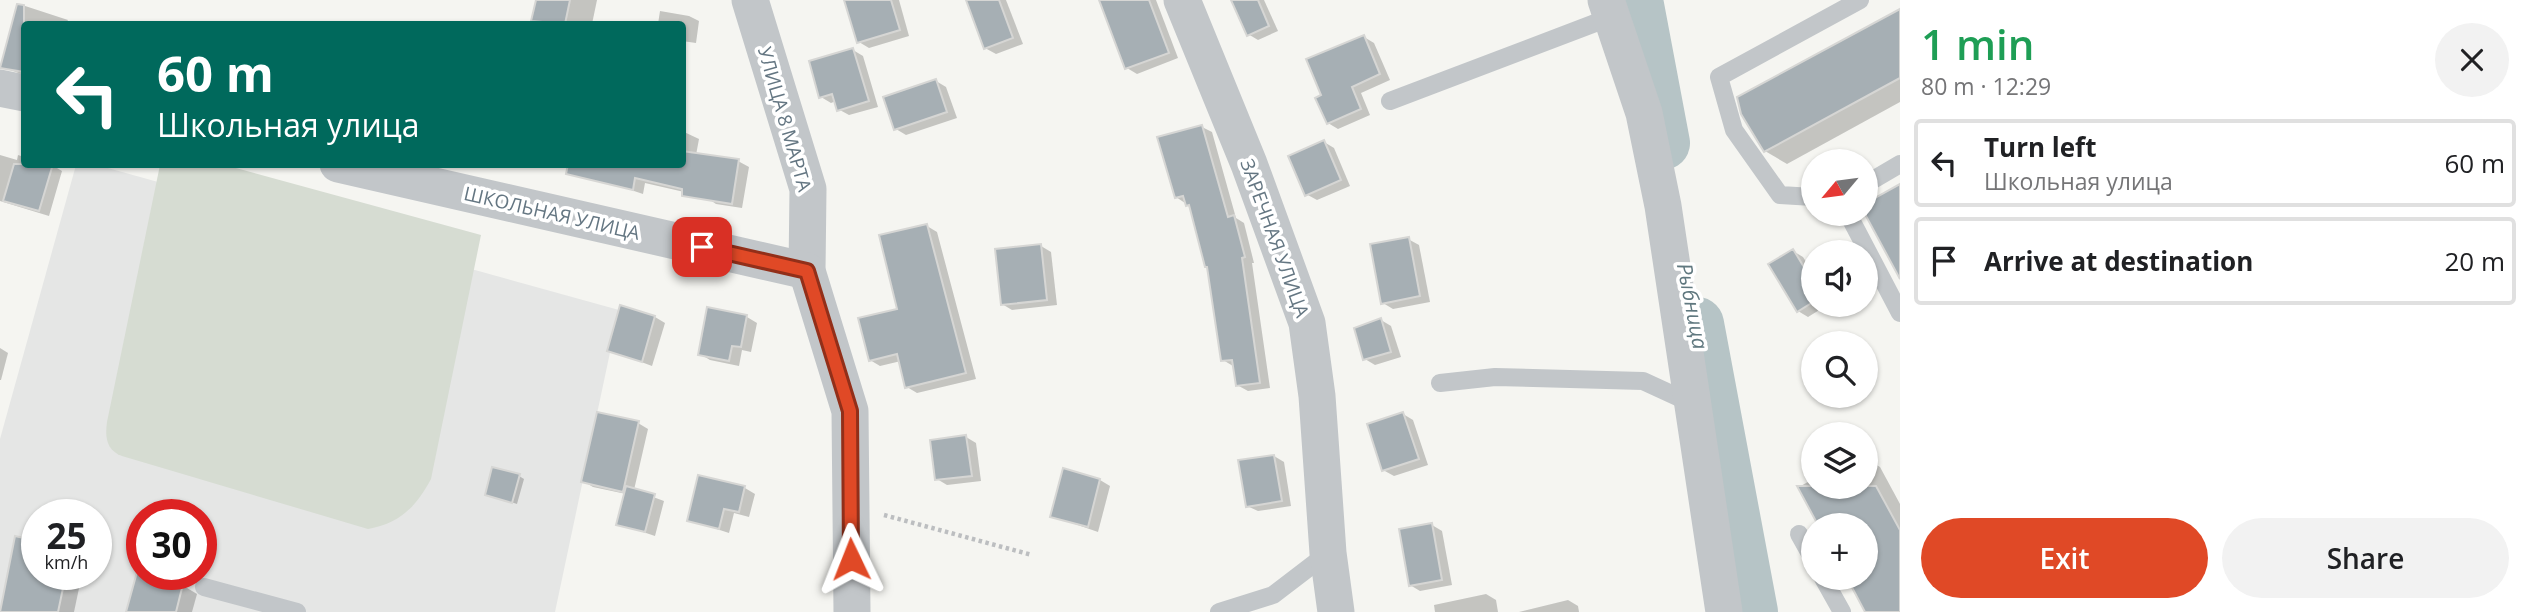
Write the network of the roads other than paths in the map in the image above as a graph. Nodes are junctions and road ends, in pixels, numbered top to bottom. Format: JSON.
{"nodes":[{"id":1,"x":750,"y":0,"type":"edge"},
{"id":2,"x":1182,"y":0,"type":"edge"},
{"id":3,"x":1860,"y":0,"type":"edge"},
{"id":4,"x":1609,"y":8,"type":"edge"},
{"id":5,"x":0,"y":88,"type":"edge"},
{"id":6,"x":21,"y":92,"type":"edge"},
{"id":7,"x":1390,"y":101,"type":"dead end"},
{"id":8,"x":1900,"y":164,"type":"edge"},
{"id":9,"x":356,"y":168,"type":"edge"},
{"id":10,"x":1878,"y":177,"type":"edge"},
{"id":11,"x":1801,"y":196,"type":"edge"},
{"id":12,"x":1854,"y":226,"type":"edge"},
{"id":13,"x":807,"y":271,"type":"junction"},
{"id":14,"x":1900,"y":313,"type":"edge"},
{"id":15,"x":1440,"y":383,"type":"dead end"},
{"id":16,"x":1693,"y":404,"type":"junction"},
{"id":17,"x":1799,"y":534,"type":"dead end"},
{"id":18,"x":1801,"y":538,"type":"edge"},
{"id":19,"x":1328,"y":553,"type":"junction"},
{"id":20,"x":215,"y":590,"type":"edge"},
{"id":21,"x":1830,"y":590,"type":"edge"},
{"id":22,"x":297,"y":612,"type":"edge"},
{"id":23,"x":852,"y":612,"type":"edge"},
{"id":24,"x":1219,"y":612,"type":"edge"},
{"id":25,"x":1336,"y":612,"type":"edge"},
{"id":26,"x":1724,"y":612,"type":"edge"},
{"id":27,"x":1842,"y":612,"type":"edge"}],
"edges":[{"from":1,"to":13,"type":"street","name":"УЛИЦА 8 МАРТА"},
{"from":2,"to":19,"type":"street","name":"ЗАРЕЧНАЯ УЛИЦА"},
{"from":3,"to":11,"type":"lane"},
{"from":4,"to":7,"type":"lane"},
{"from":4,"to":16,"type":"street"},
{"from":5,"to":6,"type":"street"},
{"from":8,"to":10,"type":"lane"},
{"from":9,"to":13,"type":"street","name":"ШКОЛЬНАЯ УЛИЦА"},
{"from":12,"to":14,"type":"lane"},
{"from":13,"to":23,"type":"street","name":"УЛИЦА 8 МАРТА"},
{"from":15,"to":16,"type":"lane"},
{"from":16,"to":26,"type":"street"},
{"from":17,"to":18,"type":"lane"},
{"from":19,"to":24,"type":"lane"},
{"from":19,"to":25,"type":"street","name":"ЗАРЕЧНАЯ УЛИЦА"},
{"from":20,"to":22,"type":"lane"},
{"from":21,"to":27,"type":"lane"}]}
